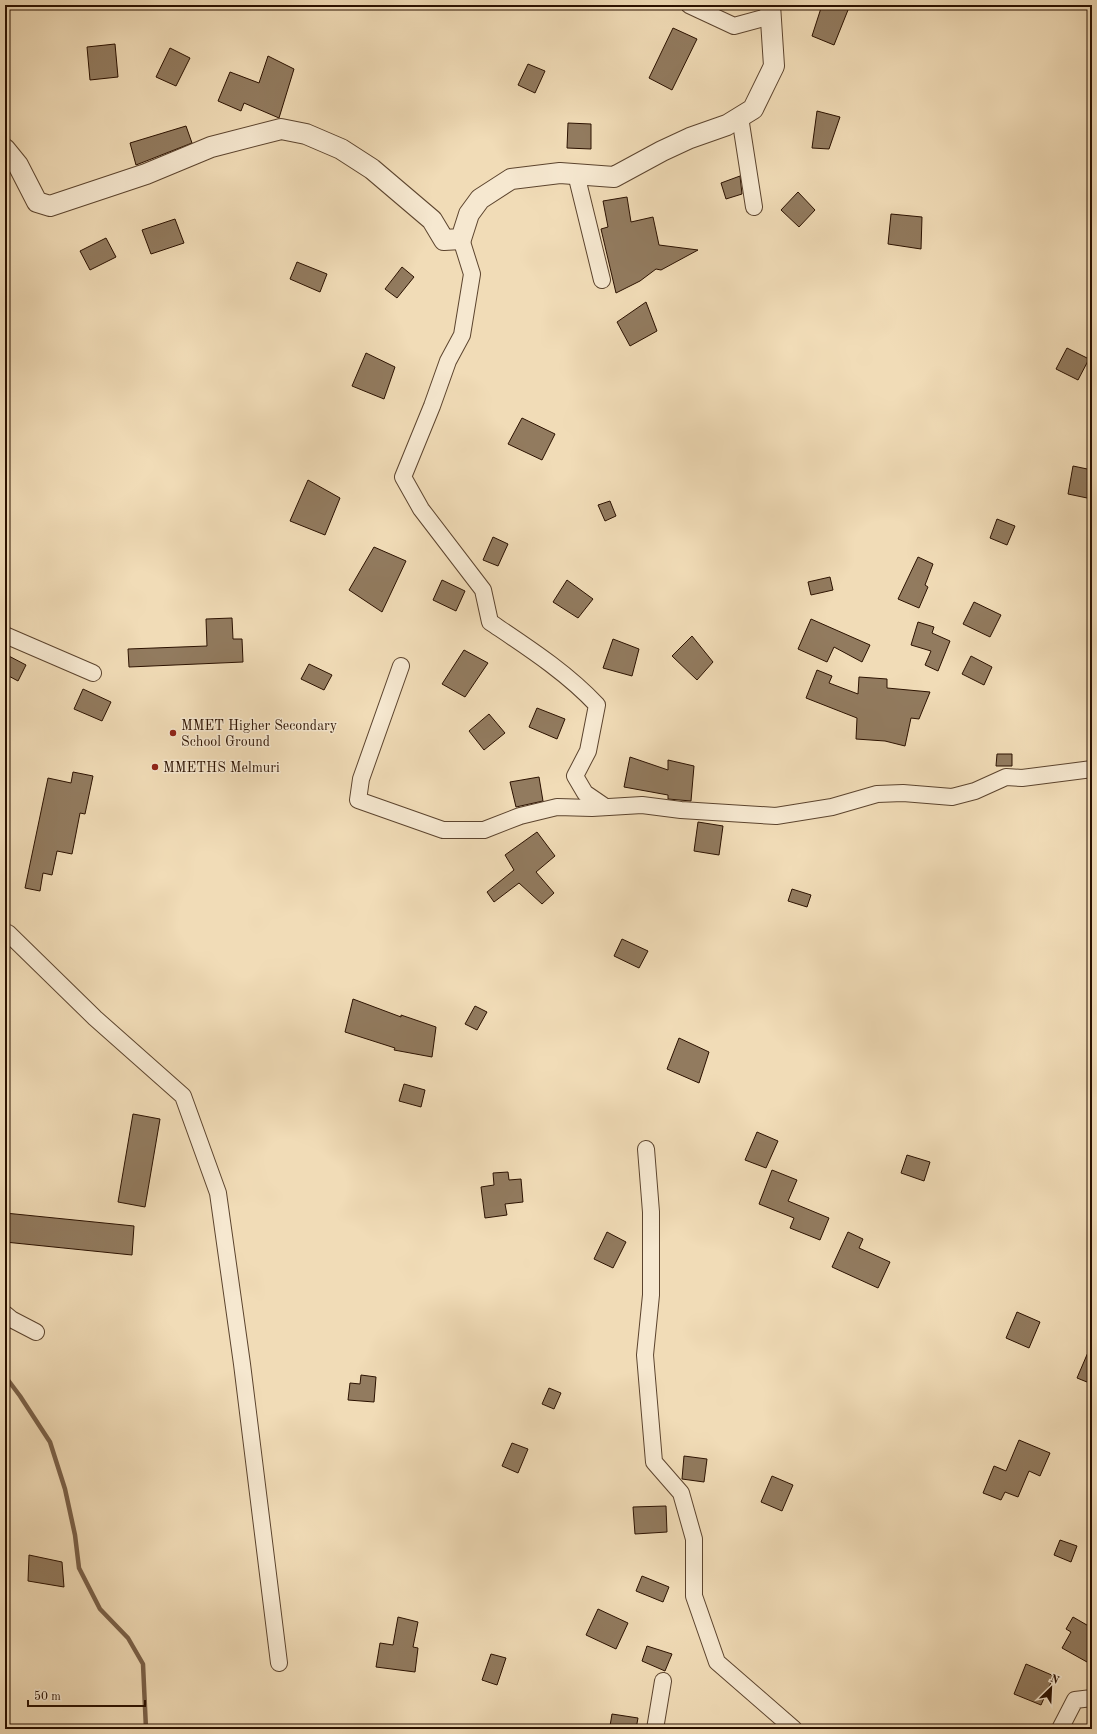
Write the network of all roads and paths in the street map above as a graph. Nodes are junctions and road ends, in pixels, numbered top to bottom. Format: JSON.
{"nodes":[{"id":1,"x":689,"y":5,"type":"edge"},
{"id":2,"x":770,"y":11,"type":"edge"},
{"id":3,"x":740,"y":117,"type":"junction"},
{"id":4,"x":5,"y":149,"type":"edge"},
{"id":5,"x":576,"y":174,"type":"junction"},
{"id":6,"x":754,"y":207,"type":"dead end"},
{"id":7,"x":461,"y":239,"type":"junction"},
{"id":8,"x":602,"y":280,"type":"dead end"},
{"id":9,"x":5,"y":634,"type":"edge"},
{"id":10,"x":401,"y":666,"type":"dead end"},
{"id":11,"x":92,"y":673,"type":"dead end"},
{"id":12,"x":1092,"y":769,"type":"edge"},
{"id":13,"x":604,"y":806,"type":"junction"},
{"id":14,"x":8,"y":933,"type":"dead end"},
{"id":15,"x":646,"y":1149,"type":"dead end"},
{"id":16,"x":5,"y":1314,"type":"edge"},
{"id":17,"x":36,"y":1332,"type":"dead end"},
{"id":18,"x":279,"y":1663,"type":"dead end"},
{"id":19,"x":663,"y":1681,"type":"dead end"},
{"id":20,"x":1092,"y":1698,"type":"edge"},
{"id":21,"x":655,"y":1729,"type":"edge"},
{"id":22,"x":794,"y":1729,"type":"edge"},
{"id":23,"x":1060,"y":1729,"type":"edge"}],
"edges":[{"from":1,"to":2,"type":"street"},
{"from":2,"to":3,"type":"street"},
{"from":3,"to":5,"type":"street"},
{"from":3,"to":6,"type":"street"},
{"from":4,"to":7,"type":"street"},
{"from":5,"to":7,"type":"street"},
{"from":5,"to":8,"type":"street"},
{"from":7,"to":13,"type":"street"},
{"from":9,"to":11,"type":"street"},
{"from":10,"to":13,"type":"street"},
{"from":12,"to":13,"type":"street"},
{"from":14,"to":18,"type":"street"},
{"from":15,"to":22,"type":"street"},
{"from":16,"to":17,"type":"street"},
{"from":19,"to":21,"type":"street"},
{"from":20,"to":23,"type":"street"}]}
